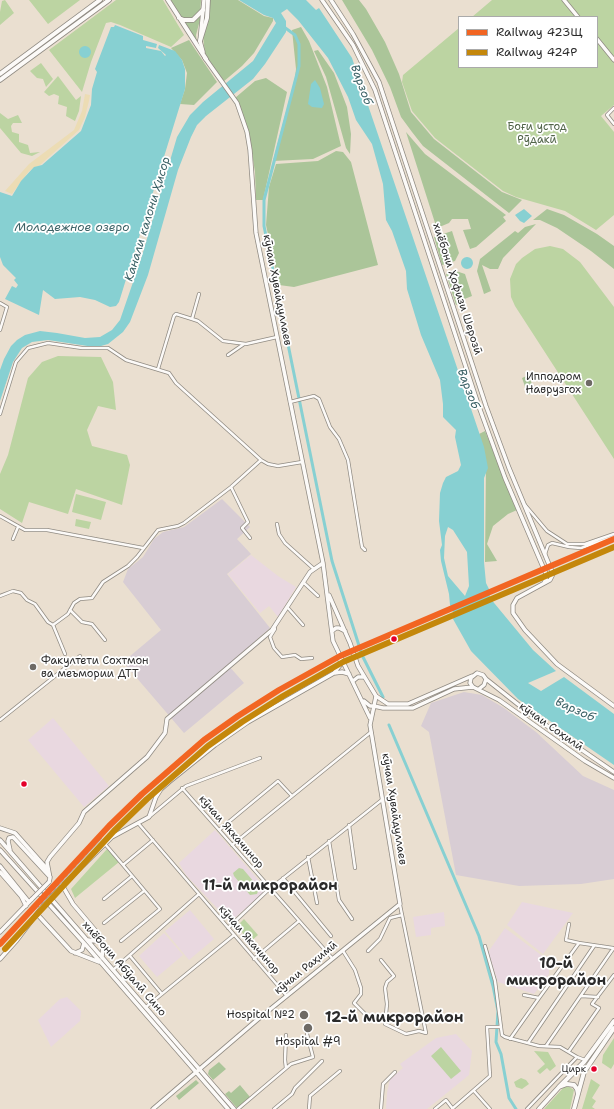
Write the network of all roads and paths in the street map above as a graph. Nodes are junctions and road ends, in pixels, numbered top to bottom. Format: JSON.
{"nodes":[{"id":1,"x":100,"y":0,"type":"edge"},
{"id":2,"x":109,"y":0,"type":"edge"},
{"id":3,"x":168,"y":0,"type":"edge"},
{"id":4,"x":204,"y":0,"type":"edge"},
{"id":5,"x":208,"y":0,"type":"edge"},
{"id":6,"x":331,"y":0,"type":"edge"},
{"id":7,"x":564,"y":0,"type":"edge"},
{"id":8,"x":324,"y":1,"type":"edge"},
{"id":9,"x":204,"y":10,"type":"junction"},
{"id":10,"x":577,"y":16,"type":"edge"},
{"id":11,"x":179,"y":17,"type":"junction"},
{"id":12,"x":598,"y":40,"type":"edge"},
{"id":13,"x":200,"y":41,"type":"junction"},
{"id":14,"x":206,"y":59,"type":"junction"},
{"id":15,"x":614,"y":60,"type":"edge"},
{"id":16,"x":0,"y":74,"type":"edge"},
{"id":17,"x":0,"y":80,"type":"edge"},
{"id":18,"x":614,"y":108,"type":"edge"},
{"id":19,"x":614,"y":124,"type":"edge"},
{"id":20,"x":410,"y":175,"type":"junction"},
{"id":21,"x":403,"y":177,"type":"junction"},
{"id":22,"x":199,"y":294,"type":"dead end"},
{"id":23,"x":0,"y":303,"type":"edge"},
{"id":24,"x":192,"y":319,"type":"junction"},
{"id":25,"x":0,"y":330,"type":"edge"},
{"id":26,"x":277,"y":338,"type":"junction"},
{"id":27,"x":244,"y":344,"type":"junction"},
{"id":28,"x":228,"y":355,"type":"dead end"},
{"id":29,"x":158,"y":369,"type":"junction"},
{"id":30,"x":290,"y":402,"type":"junction"},
{"id":31,"x":0,"y":414,"type":"edge"},
{"id":32,"x":261,"y":460,"type":"junction"},
{"id":33,"x":302,"y":462,"type":"junction"},
{"id":34,"x":231,"y":488,"type":"junction"},
{"id":35,"x":524,"y":504,"type":"junction"},
{"id":36,"x":517,"y":506,"type":"junction"},
{"id":37,"x":0,"y":516,"type":"edge"},
{"id":38,"x":277,"y":524,"type":"dead end"},
{"id":39,"x":18,"y":527,"type":"junction"},
{"id":40,"x":614,"y":534,"type":"edge"},
{"id":41,"x":614,"y":537,"type":"edge"},
{"id":42,"x":250,"y":538,"type":"dead end"},
{"id":43,"x":13,"y":539,"type":"dead end"},
{"id":44,"x":143,"y":548,"type":"junction"},
{"id":45,"x":366,"y":550,"type":"dead end"},
{"id":46,"x":545,"y":554,"type":"junction"},
{"id":47,"x":323,"y":563,"type":"junction"},
{"id":48,"x":314,"y":569,"type":"junction"},
{"id":49,"x":304,"y":583,"type":"junction"},
{"id":50,"x":543,"y":583,"type":"junction"},
{"id":51,"x":328,"y":592,"type":"junction"},
{"id":52,"x":0,"y":596,"type":"edge"},
{"id":53,"x":318,"y":596,"type":"dead end"},
{"id":54,"x":288,"y":608,"type":"junction"},
{"id":55,"x":70,"y":610,"type":"junction"},
{"id":56,"x":53,"y":625,"type":"junction"},
{"id":57,"x":303,"y":625,"type":"dead end"},
{"id":58,"x":274,"y":627,"type":"junction"},
{"id":59,"x":332,"y":631,"type":"junction"},
{"id":60,"x":345,"y":631,"type":"junction"},
{"id":61,"x":105,"y":640,"type":"dead end"},
{"id":62,"x":65,"y":654,"type":"dead end"},
{"id":63,"x":80,"y":656,"type":"dead end"},
{"id":64,"x":340,"y":656,"type":"junction"},
{"id":65,"x":312,"y":658,"type":"dead end"},
{"id":66,"x":334,"y":673,"type":"junction"},
{"id":67,"x":349,"y":674,"type":"junction"},
{"id":68,"x":473,"y":675,"type":"junction"},
{"id":69,"x":364,"y":677,"type":"junction"},
{"id":70,"x":486,"y":679,"type":"junction"},
{"id":71,"x":353,"y":681,"type":"junction"},
{"id":72,"x":473,"y":687,"type":"junction"},
{"id":73,"x":479,"y":689,"type":"junction"},
{"id":74,"x":376,"y":696,"type":"junction"},
{"id":75,"x":363,"y":700,"type":"junction"},
{"id":76,"x":374,"y":706,"type":"junction"},
{"id":77,"x":614,"y":706,"type":"edge"},
{"id":78,"x":534,"y":717,"type":"junction"},
{"id":79,"x":370,"y":718,"type":"junction"},
{"id":80,"x":0,"y":720,"type":"edge"},
{"id":81,"x":530,"y":723,"type":"junction"},
{"id":82,"x":371,"y":732,"type":"junction"},
{"id":83,"x":260,"y":758,"type":"dead end"},
{"id":84,"x":614,"y":772,"type":"edge"},
{"id":85,"x":614,"y":778,"type":"edge"},
{"id":86,"x":182,"y":788,"type":"junction"},
{"id":87,"x":292,"y":796,"type":"junction"},
{"id":88,"x":383,"y":798,"type":"junction"},
{"id":89,"x":149,"y":817,"type":"junction"},
{"id":90,"x":138,"y":824,"type":"junction"},
{"id":91,"x":349,"y":825,"type":"junction"},
{"id":92,"x":0,"y":828,"type":"edge"},
{"id":93,"x":219,"y":830,"type":"junction"},
{"id":94,"x":0,"y":840,"type":"edge"},
{"id":95,"x":153,"y":840,"type":"junction"},
{"id":96,"x":329,"y":841,"type":"junction"},
{"id":97,"x":105,"y":844,"type":"junction"},
{"id":98,"x":232,"y":845,"type":"junction"},
{"id":99,"x":0,"y":850,"type":"edge"},
{"id":100,"x":11,"y":852,"type":"junction"},
{"id":101,"x":308,"y":858,"type":"junction"},
{"id":102,"x":47,"y":862,"type":"junction"},
{"id":103,"x":40,"y":863,"type":"junction"},
{"id":104,"x":123,"y":865,"type":"junction"},
{"id":105,"x":0,"y":866,"type":"edge"},
{"id":106,"x":355,"y":868,"type":"dead end"},
{"id":107,"x":48,"y":871,"type":"junction"},
{"id":108,"x":0,"y":872,"type":"edge"},
{"id":109,"x":132,"y":876,"type":"junction"},
{"id":110,"x":283,"y":878,"type":"junction"},
{"id":111,"x":50,"y":880,"type":"junction"},
{"id":112,"x":62,"y":885,"type":"junction"},
{"id":113,"x":270,"y":888,"type":"junction"},
{"id":114,"x":144,"y":891,"type":"junction"},
{"id":115,"x":199,"y":894,"type":"junction"},
{"id":116,"x":104,"y":899,"type":"dead end"},
{"id":117,"x":31,"y":900,"type":"junction"},
{"id":118,"x":317,"y":903,"type":"dead end"},
{"id":119,"x":400,"y":904,"type":"junction"},
{"id":120,"x":26,"y":906,"type":"junction"},
{"id":121,"x":36,"y":914,"type":"junction"},
{"id":122,"x":402,"y":915,"type":"junction"},
{"id":123,"x":352,"y":919,"type":"dead end"},
{"id":124,"x":299,"y":921,"type":"junction"},
{"id":125,"x":104,"y":924,"type":"dead end"},
{"id":126,"x":569,"y":924,"type":"dead end"},
{"id":127,"x":228,"y":928,"type":"junction"},
{"id":128,"x":1,"y":930,"type":"edge"},
{"id":129,"x":234,"y":935,"type":"junction"},
{"id":130,"x":100,"y":936,"type":"junction"},
{"id":131,"x":331,"y":936,"type":"dead end"},
{"id":132,"x":121,"y":941,"type":"dead end"},
{"id":133,"x":86,"y":942,"type":"junction"},
{"id":134,"x":579,"y":943,"type":"junction"},
{"id":135,"x":484,"y":946,"type":"dead end"},
{"id":136,"x":594,"y":946,"type":"junction"},
{"id":137,"x":614,"y":949,"type":"edge"},
{"id":138,"x":342,"y":950,"type":"junction"},
{"id":139,"x":368,"y":951,"type":"dead end"},
{"id":140,"x":74,"y":953,"type":"junction"},
{"id":141,"x":130,"y":956,"type":"junction"},
{"id":142,"x":102,"y":958,"type":"junction"},
{"id":143,"x":332,"y":958,"type":"junction"},
{"id":144,"x":0,"y":959,"type":"edge"},
{"id":145,"x":254,"y":959,"type":"junction"},
{"id":146,"x":382,"y":960,"type":"dead end"},
{"id":147,"x":100,"y":963,"type":"junction"},
{"id":148,"x":113,"y":970,"type":"junction"},
{"id":149,"x":614,"y":975,"type":"edge"},
{"id":150,"x":162,"y":994,"type":"junction"},
{"id":151,"x":286,"y":995,"type":"junction"},
{"id":152,"x":524,"y":995,"type":"dead end"},
{"id":153,"x":580,"y":996,"type":"junction"},
{"id":154,"x":598,"y":997,"type":"junction"},
{"id":155,"x":539,"y":998,"type":"junction"},
{"id":156,"x":145,"y":1008,"type":"junction"},
{"id":157,"x":367,"y":1016,"type":"dead end"},
{"id":158,"x":614,"y":1021,"type":"edge"},
{"id":159,"x":500,"y":1027,"type":"junction"},
{"id":160,"x":614,"y":1028,"type":"edge"},
{"id":161,"x":307,"y":1034,"type":"dead end"},
{"id":162,"x":286,"y":1035,"type":"dead end"},
{"id":163,"x":510,"y":1039,"type":"junction"},
{"id":164,"x":528,"y":1043,"type":"junction"},
{"id":165,"x":545,"y":1047,"type":"junction"},
{"id":166,"x":569,"y":1051,"type":"junction"},
{"id":167,"x":577,"y":1057,"type":"junction"},
{"id":168,"x":585,"y":1060,"type":"junction"},
{"id":169,"x":322,"y":1061,"type":"dead end"},
{"id":170,"x":198,"y":1068,"type":"junction"},
{"id":171,"x":286,"y":1068,"type":"junction"},
{"id":172,"x":340,"y":1071,"type":"dead end"},
{"id":173,"x":195,"y":1072,"type":"junction"},
{"id":174,"x":395,"y":1072,"type":"dead end"},
{"id":175,"x":559,"y":1087,"type":"junction"},
{"id":176,"x":474,"y":1091,"type":"junction"},
{"id":177,"x":578,"y":1094,"type":"junction"},
{"id":178,"x":154,"y":1106,"type":"edge"},
{"id":179,"x":228,"y":1109,"type":"edge"},
{"id":180,"x":234,"y":1109,"type":"edge"},
{"id":181,"x":238,"y":1109,"type":"edge"},
{"id":182,"x":274,"y":1109,"type":"edge"},
{"id":183,"x":309,"y":1109,"type":"edge"},
{"id":184,"x":381,"y":1109,"type":"edge"},
{"id":185,"x":435,"y":1109,"type":"edge"},
{"id":186,"x":453,"y":1109,"type":"edge"},
{"id":187,"x":490,"y":1109,"type":"edge"},
{"id":188,"x":527,"y":1109,"type":"edge"},
{"id":189,"x":539,"y":1109,"type":"edge"},
{"id":190,"x":574,"y":1109,"type":"edge"}],
"edges":[{"from":1,"to":16,"type":"highway"},
{"from":2,"to":17,"type":"highway"},
{"from":3,"to":11,"type":"highway"},
{"from":4,"to":9,"type":"street","name":"кӯчаи Хувайдуллаев"},
{"from":5,"to":13,"type":"highway"},
{"from":6,"to":20,"type":"street","name":"хиёбони Ҳофизи Шерозӣ"},
{"from":7,"to":10,"type":"street"},
{"from":8,"to":21,"type":"street","name":"хиёбони Ҳофизи Шерозӣ"},
{"from":9,"to":11,"type":"highway"},
{"from":9,"to":13,"type":"street","name":"кӯчаи Хувайдуллаев"},
{"from":11,"to":14,"type":"highway"},
{"from":12,"to":15,"type":"street"},
{"from":13,"to":14,"type":"street","name":"кӯчаи Хувайдуллаев"},
{"from":14,"to":26,"type":"street","name":"кӯчаи Хувайдуллаев"},
{"from":18,"to":19,"type":"street"},
{"from":20,"to":21,"type":"street"},
{"from":20,"to":35,"type":"street","name":"хиёбони Ҳофизи Шерозӣ"},
{"from":21,"to":36,"type":"street","name":"хиёбони Ҳофизи Шерозӣ"},
{"from":22,"to":24,"type":"street"},
{"from":23,"to":25,"type":"street"},
{"from":24,"to":27,"type":"street"},
{"from":24,"to":29,"type":"street"},
{"from":26,"to":27,"type":"street"},
{"from":26,"to":30,"type":"street","name":"кӯчаи Хувайдуллаев"},
{"from":27,"to":28,"type":"street"},
{"from":29,"to":31,"type":"street"},
{"from":29,"to":32,"type":"street"},
{"from":30,"to":33,"type":"street","name":"кӯчаи Хувайдуллаев"},
{"from":30,"to":45,"type":"street"},
{"from":32,"to":33,"type":"street"},
{"from":32,"to":34,"type":"street"},
{"from":33,"to":47,"type":"street","name":"кӯчаи Хувайдуллаев"},
{"from":34,"to":42,"type":"street"},
{"from":34,"to":44,"type":"street"},
{"from":35,"to":36,"type":"street"},
{"from":35,"to":40,"type":"street"},
{"from":35,"to":46,"type":"street","name":"хиёбони Ҳофизи Шерозӣ"},
{"from":36,"to":50,"type":"street","name":"хиёбони Ҳофизи Шерозӣ"},
{"from":37,"to":39,"type":"street"},
{"from":38,"to":48,"type":"street"},
{"from":39,"to":43,"type":"street"},
{"from":39,"to":44,"type":"street"},
{"from":41,"to":46,"type":"street"},
{"from":44,"to":55,"type":"street"},
{"from":46,"to":50,"type":"street","name":"хиёбони Ҳофизи Шерозӣ"},
{"from":47,"to":48,"type":"street"},
{"from":47,"to":51,"type":"street","name":"кӯчаи Хувайдуллаев"},
{"from":48,"to":49,"type":"street"},
{"from":49,"to":53,"type":"street"},
{"from":49,"to":54,"type":"street"},
{"from":50,"to":77,"type":"street","name":"хиёбони Ҳофизи Шерозӣ"},
{"from":51,"to":59,"type":"street","name":"кӯчаи Хувайдуллаев"},
{"from":51,"to":60,"type":"street","name":"кӯчаи Хувайдуллаев"},
{"from":52,"to":56,"type":"street"},
{"from":54,"to":57,"type":"street"},
{"from":54,"to":58,"type":"street"},
{"from":55,"to":56,"type":"street"},
{"from":55,"to":61,"type":"street"},
{"from":56,"to":62,"type":"street"},
{"from":58,"to":65,"type":"street"},
{"from":58,"to":102,"type":"street"},
{"from":59,"to":60,"type":"street"},
{"from":59,"to":64,"type":"street","name":"кӯчаи Хувайдуллаев"},
{"from":60,"to":69,"type":"street","name":"кӯчаи Хувайдуллаев"},
{"from":63,"to":80,"type":"street"},
{"from":64,"to":66,"type":"street"},
{"from":64,"to":67,"type":"street","name":"кӯчаи Хувайдуллаев"},
{"from":66,"to":67,"type":"street"},
{"from":66,"to":89,"type":"street"},
{"from":67,"to":71,"type":"street","name":"кӯчаи Хувайдуллаев"},
{"from":68,"to":70,"type":"street","name":"кӯчаи Соҳилӣ"},
{"from":68,"to":72,"type":"street"},
{"from":68,"to":74,"type":"street"},
{"from":69,"to":71,"type":"street"},
{"from":69,"to":74,"type":"street","name":"кӯчаи Хувайдуллаев"},
{"from":70,"to":73,"type":"street"},
{"from":70,"to":78,"type":"street","name":"кӯчаи Соҳилӣ"},
{"from":71,"to":75,"type":"street","name":"кӯчаи Хувайдуллаев"},
{"from":72,"to":73,"type":"street","name":"кӯчаи Соҳилӣ"},
{"from":72,"to":76,"type":"street","name":"кӯчаи Соҳилӣ"},
{"from":73,"to":81,"type":"street","name":"кӯчаи Соҳилӣ"},
{"from":74,"to":76,"type":"street","name":"кӯчаи Хувайдуллаев"},
{"from":75,"to":76,"type":"street"},
{"from":75,"to":79,"type":"street","name":"кӯчаи Хувайдуллаев"},
{"from":76,"to":79,"type":"street","name":"кӯчаи Хувайдуллаев"},
{"from":78,"to":81,"type":"street"},
{"from":78,"to":84,"type":"street","name":"кӯчаи Соҳилӣ"},
{"from":79,"to":82,"type":"street","name":"кӯчаи Хувайдуллаев"},
{"from":81,"to":85,"type":"street","name":"кӯчаи Соҳилӣ"},
{"from":82,"to":87,"type":"street"},
{"from":82,"to":88,"type":"street","name":"кӯчаи Хувайдуллаев"},
{"from":83,"to":86,"type":"street"},
{"from":86,"to":89,"type":"street"},
{"from":86,"to":93,"type":"street","name":"кӯчаи Яккачинор"},
{"from":87,"to":93,"type":"street"},
{"from":87,"to":98,"type":"street"},
{"from":88,"to":91,"type":"street"},
{"from":88,"to":119,"type":"street","name":"кӯчаи Хувайдуллаев"},
{"from":89,"to":90,"type":"street"},
{"from":90,"to":95,"type":"street","name":"кӯчаи Якачинор"},
{"from":90,"to":97,"type":"street"},
{"from":91,"to":96,"type":"street"},
{"from":91,"to":106,"type":"street"},
{"from":92,"to":103,"type":"street"},
{"from":93,"to":98,"type":"street","name":"кӯчаи Яккачинор"},
{"from":94,"to":100,"type":"street","name":"хиёбони Абӯалӣ Сино"},
{"from":95,"to":104,"type":"street"},
{"from":95,"to":115,"type":"street","name":"кӯчаи Якачинор"},
{"from":96,"to":101,"type":"street"},
{"from":96,"to":123,"type":"street"},
{"from":97,"to":104,"type":"street"},
{"from":97,"to":112,"type":"street"},
{"from":98,"to":113,"type":"street","name":"кӯчаи Яккачинор"},
{"from":99,"to":133,"type":"street","name":"хиёбони Абӯалӣ Сино"},
{"from":100,"to":111,"type":"street"},
{"from":100,"to":133,"type":"street","name":"хиёбони Абӯалӣ Сино"},
{"from":101,"to":110,"type":"street"},
{"from":101,"to":118,"type":"street"},
{"from":102,"to":103,"type":"street"},
{"from":102,"to":107,"type":"street"},
{"from":103,"to":107,"type":"street"},
{"from":104,"to":109,"type":"street"},
{"from":105,"to":117,"type":"street"},
{"from":107,"to":111,"type":"street"},
{"from":108,"to":120,"type":"street"},
{"from":109,"to":114,"type":"street"},
{"from":109,"to":116,"type":"street"},
{"from":110,"to":113,"type":"street"},
{"from":110,"to":131,"type":"street"},
{"from":111,"to":117,"type":"street","bridge":true},
{"from":112,"to":121,"type":"street","bridge":true},
{"from":112,"to":130,"type":"street"},
{"from":113,"to":124,"type":"street","name":"кӯчаи Яккачинор"},
{"from":113,"to":127,"type":"street"},
{"from":114,"to":125,"type":"street"},
{"from":114,"to":132,"type":"street"},
{"from":115,"to":127,"type":"street","name":"кӯчаи Якачинор"},
{"from":115,"to":141,"type":"street"},
{"from":117,"to":120,"type":"street"},
{"from":119,"to":122,"type":"street"},
{"from":119,"to":138,"type":"street","name":"кӯчаи Раҳимӣ"},
{"from":120,"to":128,"type":"street"},
{"from":121,"to":140,"type":"street"},
{"from":121,"to":144,"type":"street"},
{"from":122,"to":139,"type":"street"},
{"from":122,"to":146,"type":"street"},
{"from":124,"to":143,"type":"street","name":"кӯчаи Яккачинор"},
{"from":124,"to":145,"type":"street"},
{"from":126,"to":134,"type":"street"},
{"from":127,"to":129,"type":"street","name":"кӯчаи Якачинор"},
{"from":129,"to":145,"type":"street","name":"кӯчаи Якачинор"},
{"from":129,"to":150,"type":"street"},
{"from":130,"to":133,"type":"street"},
{"from":130,"to":142,"type":"street"},
{"from":133,"to":140,"type":"street"},
{"from":133,"to":142,"type":"street","name":"хиёбони Абӯалӣ Сино"},
{"from":133,"to":147,"type":"street","name":"хиёбони Абӯалӣ Сино"},
{"from":134,"to":136,"type":"street"},
{"from":134,"to":155,"type":"street"},
{"from":135,"to":159,"type":"street"},
{"from":136,"to":137,"type":"street"},
{"from":136,"to":164,"type":"street"},
{"from":137,"to":153,"type":"street"},
{"from":138,"to":143,"type":"street","name":"кӯчаи Раҳимӣ"},
{"from":138,"to":157,"type":"street"},
{"from":140,"to":147,"type":"street"},
{"from":141,"to":148,"type":"street"},
{"from":141,"to":150,"type":"street"},
{"from":142,"to":148,"type":"street","name":"хиёбони Абӯалӣ Сино"},
{"from":143,"to":151,"type":"street","name":"кӯчаи Раҳимӣ"},
{"from":145,"to":151,"type":"street","name":"кӯчаи Якачинор"},
{"from":147,"to":173,"type":"street","name":"хиёбони Абӯалӣ Сино"},
{"from":148,"to":156,"type":"street","name":"хиёбони Абӯалӣ Сино"},
{"from":149,"to":154,"type":"street"},
{"from":150,"to":156,"type":"street"},
{"from":151,"to":170,"type":"street","name":"кӯчаи Раҳимӣ"},
{"from":152,"to":155,"type":"street"},
{"from":153,"to":154,"type":"street"},
{"from":153,"to":165,"type":"street"},
{"from":154,"to":166,"type":"street"},
{"from":155,"to":163,"type":"street"},
{"from":156,"to":170,"type":"street","name":"хиёбони Абӯалӣ Сино"},
{"from":158,"to":168,"type":"highway"},
{"from":159,"to":163,"type":"street"},
{"from":159,"to":176,"type":"street"},
{"from":160,"to":177,"type":"highway"},
{"from":161,"to":171,"type":"street"},
{"from":162,"to":171,"type":"street"},
{"from":163,"to":164,"type":"street"},
{"from":164,"to":165,"type":"street"},
{"from":165,"to":166,"type":"street"},
{"from":166,"to":167,"type":"street"},
{"from":167,"to":168,"type":"street"},
{"from":167,"to":188,"type":"street"},
{"from":168,"to":175,"type":"highway"},
{"from":169,"to":182,"type":"street"},
{"from":170,"to":173,"type":"street","name":"кӯчаи Раҳимӣ"},
{"from":170,"to":180,"type":"street","name":"хиёбони Абӯалӣ Сино"},
{"from":171,"to":181,"type":"street"},
{"from":172,"to":183,"type":"street"},
{"from":173,"to":178,"type":"street","name":"кӯчаи Раҳимӣ"},
{"from":173,"to":179,"type":"street","name":"хиёбони Абӯалӣ Сино"},
{"from":174,"to":184,"type":"street"},
{"from":175,"to":177,"type":"highway"},
{"from":175,"to":189,"type":"highway"},
{"from":176,"to":186,"type":"street"},
{"from":176,"to":187,"type":"street"},
{"from":177,"to":190,"type":"highway"},
{"from":185,"to":186,"type":"street"}]}
